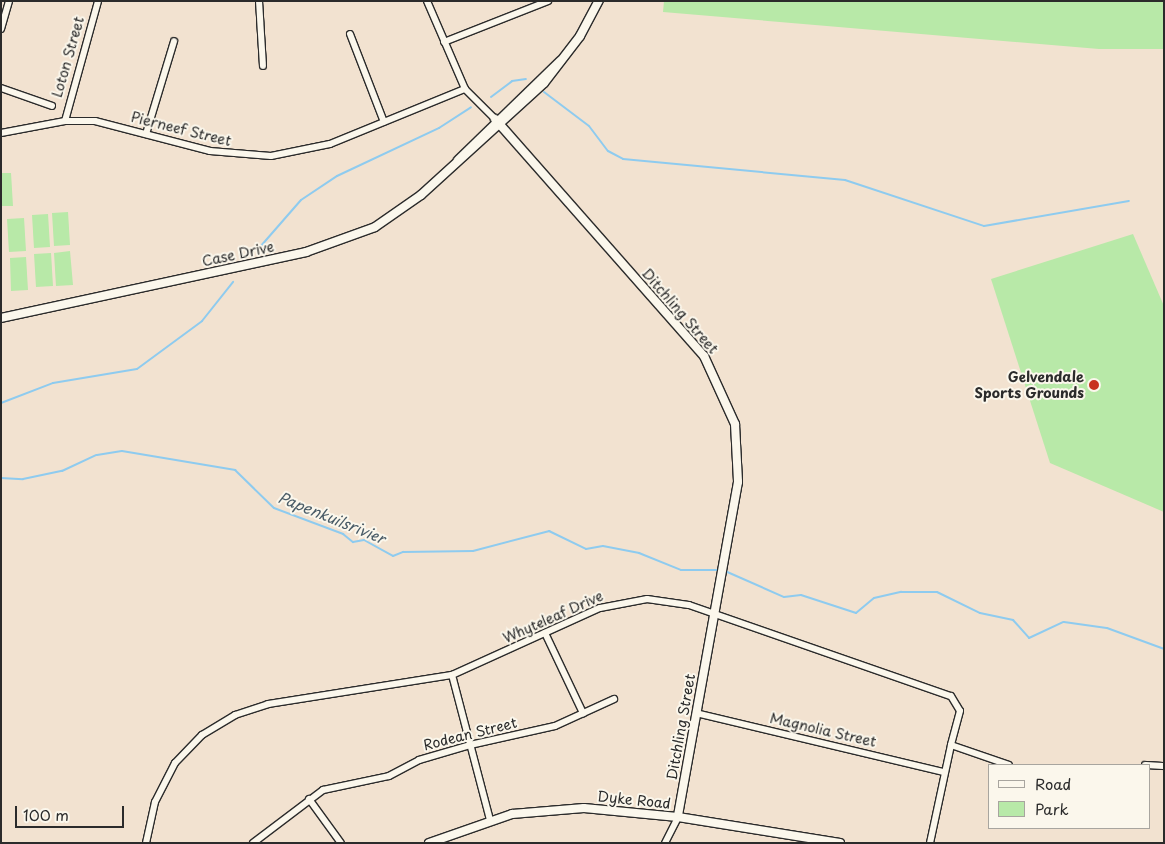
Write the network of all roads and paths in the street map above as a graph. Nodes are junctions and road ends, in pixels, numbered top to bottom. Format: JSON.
{"nodes":[{"id":1,"x":9,"y":1,"type":"edge"},
{"id":2,"x":98,"y":1,"type":"edge"},
{"id":3,"x":259,"y":1,"type":"edge"},
{"id":4,"x":427,"y":1,"type":"edge"},
{"id":5,"x":524,"y":1,"type":"edge"},
{"id":6,"x":548,"y":1,"type":"edge"},
{"id":7,"x":599,"y":1,"type":"edge"},
{"id":8,"x":528,"y":9,"type":"junction"},
{"id":9,"x":2,"y":21,"type":"edge"},
{"id":10,"x":1,"y":29,"type":"edge"},
{"id":11,"x":350,"y":34,"type":"dead end"},
{"id":12,"x":174,"y":41,"type":"dead end"},
{"id":13,"x":444,"y":42,"type":"junction"},
{"id":14,"x":263,"y":66,"type":"dead end"},
{"id":15,"x":1,"y":88,"type":"edge"},
{"id":16,"x":465,"y":89,"type":"junction"},
{"id":17,"x":52,"y":106,"type":"dead end"},
{"id":18,"x":65,"y":121,"type":"junction"},
{"id":19,"x":384,"y":122,"type":"junction"},
{"id":20,"x":498,"y":122,"type":"junction"},
{"id":21,"x":1,"y":133,"type":"edge"},
{"id":22,"x":146,"y":134,"type":"junction"},
{"id":23,"x":1,"y":318,"type":"edge"},
{"id":24,"x":713,"y":613,"type":"junction"},
{"id":25,"x":545,"y":633,"type":"junction"},
{"id":26,"x":452,"y":675,"type":"junction"},
{"id":27,"x":614,"y":699,"type":"dead end"},
{"id":28,"x":583,"y":713,"type":"junction"},
{"id":29,"x":696,"y":713,"type":"junction"},
{"id":30,"x":470,"y":745,"type":"junction"},
{"id":31,"x":951,"y":746,"type":"junction"},
{"id":32,"x":1006,"y":764,"type":"edge"},
{"id":33,"x":1150,"y":765,"type":"edge"},
{"id":34,"x":1164,"y":766,"type":"edge"},
{"id":35,"x":943,"y":772,"type":"junction"},
{"id":36,"x":309,"y":800,"type":"junction"},
{"id":37,"x":678,"y":817,"type":"junction"},
{"id":38,"x":490,"y":820,"type":"junction"},
{"id":39,"x":146,"y":843,"type":"edge"},
{"id":40,"x":252,"y":843,"type":"edge"},
{"id":41,"x":341,"y":843,"type":"edge"},
{"id":42,"x":429,"y":843,"type":"edge"},
{"id":43,"x":665,"y":843,"type":"edge"},
{"id":44,"x":840,"y":843,"type":"edge"},
{"id":45,"x":930,"y":843,"type":"edge"}],
"edges":[{"from":1,"to":9,"type":"street"},
{"from":2,"to":18,"type":"street","name":"Loton Street"},
{"from":3,"to":14,"type":"street"},
{"from":4,"to":13,"type":"street","name":"Ditchling Street"},
{"from":5,"to":8,"type":"street"},
{"from":6,"to":8,"type":"street"},
{"from":7,"to":20,"type":"street","name":"Case Drive"},
{"from":8,"to":13,"type":"street"},
{"from":9,"to":10,"type":"street"},
{"from":11,"to":19,"type":"street"},
{"from":12,"to":22,"type":"street"},
{"from":13,"to":16,"type":"street","name":"Ditchling Street"},
{"from":15,"to":17,"type":"street"},
{"from":16,"to":19,"type":"street","name":"Pierneef Street"},
{"from":16,"to":20,"type":"street","name":"Ditchling Street"},
{"from":18,"to":21,"type":"street","name":"Pierneef Street"},
{"from":18,"to":22,"type":"street","name":"Pierneef Street"},
{"from":19,"to":22,"type":"street","name":"Pierneef Street"},
{"from":20,"to":23,"type":"street","name":"Case Drive"},
{"from":20,"to":24,"type":"street","name":"Ditchling Street"},
{"from":24,"to":25,"type":"street","name":"Whyteleaf Drive"},
{"from":24,"to":29,"type":"street","name":"Ditchling Street"},
{"from":24,"to":31,"type":"street","name":"Whyteleaf Drive"},
{"from":25,"to":26,"type":"street","name":"Whyteleaf Drive"},
{"from":25,"to":28,"type":"street"},
{"from":26,"to":30,"type":"street"},
{"from":26,"to":39,"type":"street","name":"Whyteleaf Drive"},
{"from":27,"to":28,"type":"street","name":"Rodean Street"},
{"from":28,"to":30,"type":"street","name":"Rodean Street"},
{"from":29,"to":35,"type":"street","name":"Magnolia Street"},
{"from":29,"to":37,"type":"street","name":"Ditchling Street"},
{"from":30,"to":36,"type":"street","name":"Rodean Street"},
{"from":30,"to":38,"type":"street"},
{"from":31,"to":32,"type":"street"},
{"from":31,"to":35,"type":"street","name":"Whyteleaf Drive"},
{"from":33,"to":34,"type":"street"},
{"from":35,"to":45,"type":"street","name":"Whyteleaf Drive"},
{"from":36,"to":40,"type":"street","name":"Rodean Street"},
{"from":36,"to":41,"type":"street"},
{"from":37,"to":38,"type":"street","name":"Dyke Road"},
{"from":37,"to":43,"type":"street"},
{"from":37,"to":44,"type":"street","name":"Dyke Road"},
{"from":38,"to":42,"type":"street","name":"Dyke Road"}]}
